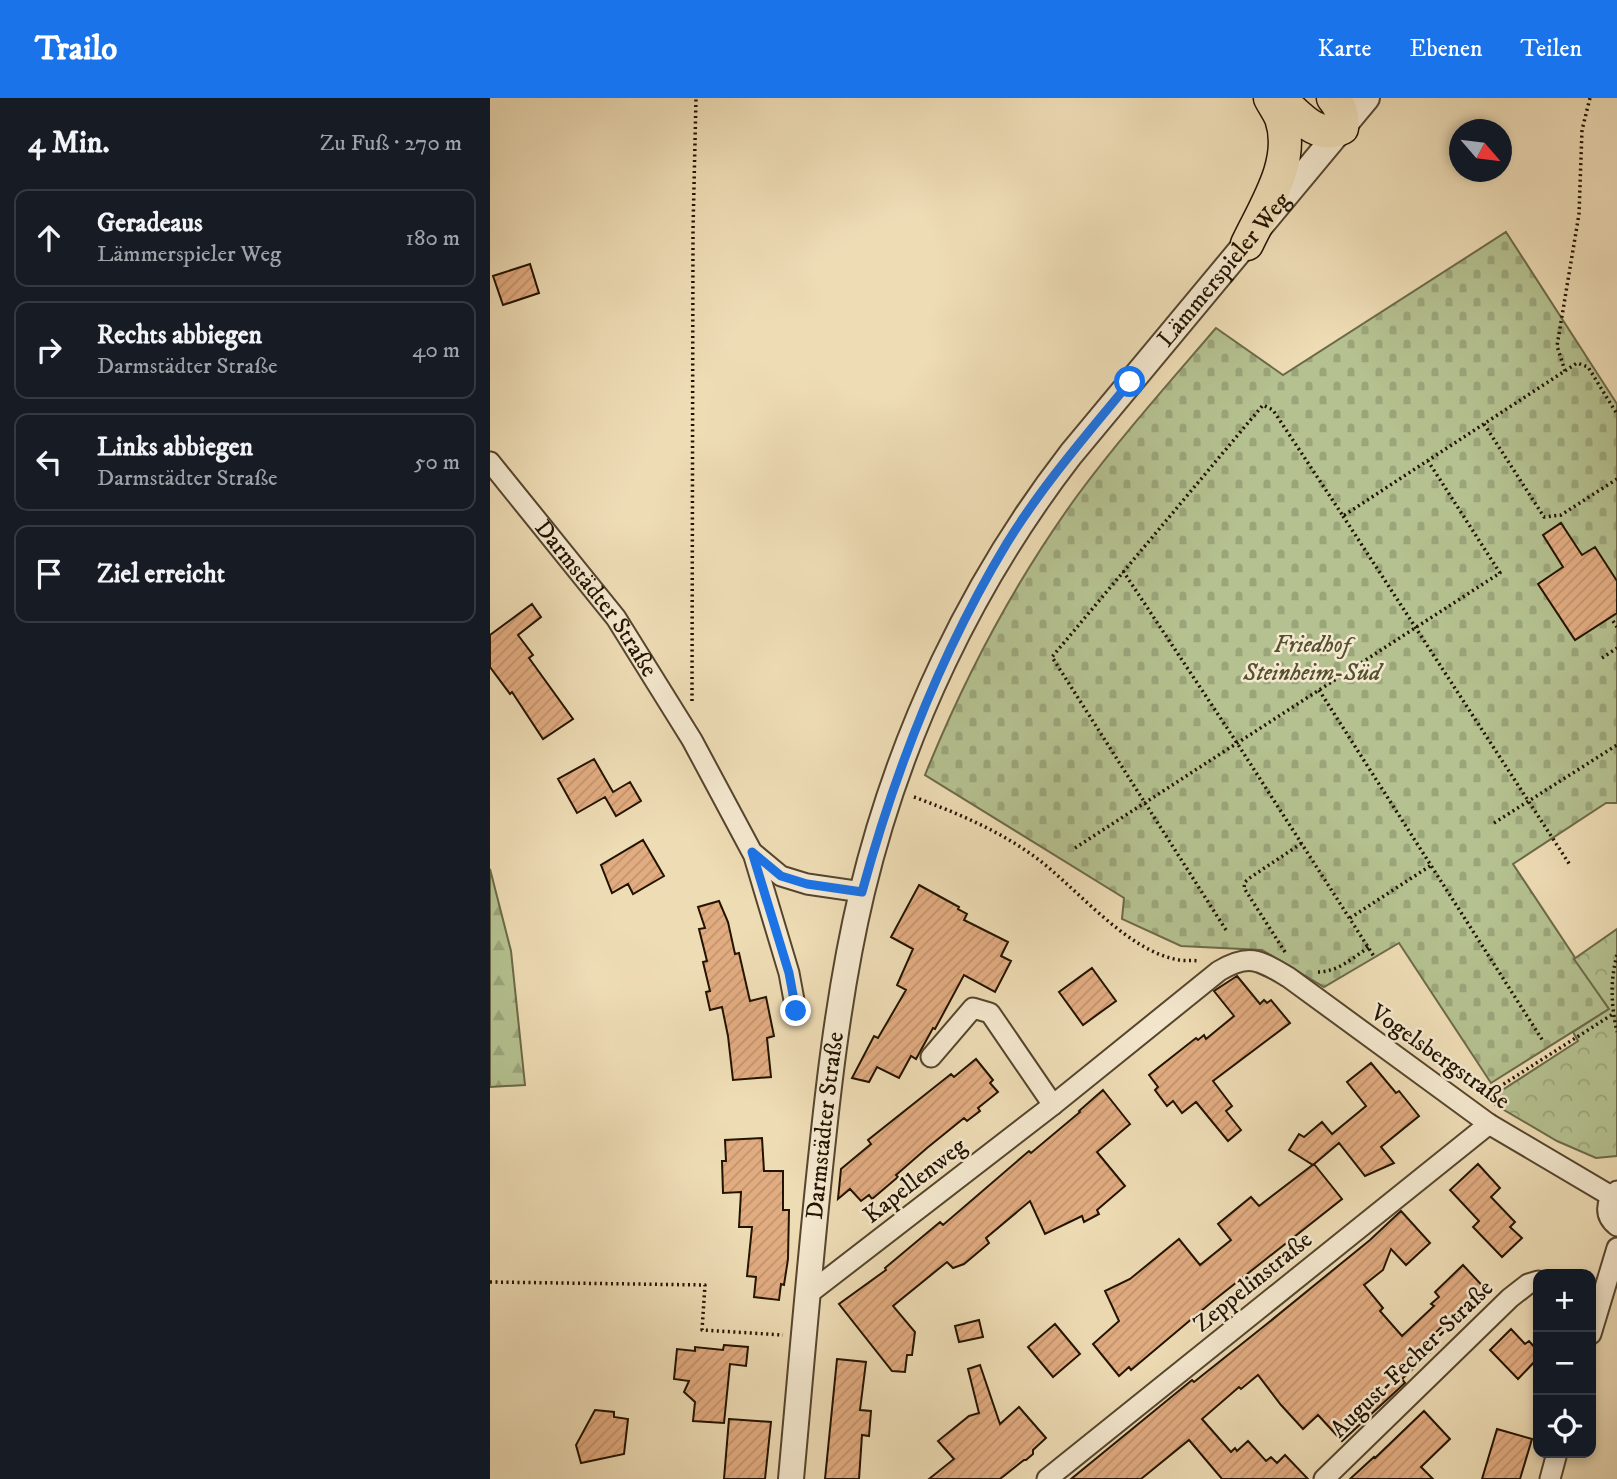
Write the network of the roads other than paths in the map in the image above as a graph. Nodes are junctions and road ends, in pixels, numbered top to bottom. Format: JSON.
{"nodes":[{"id":1,"x":1270,"y":98,"type":"edge"},
{"id":2,"x":1279,"y":98,"type":"edge"},
{"id":3,"x":1333,"y":98,"type":"edge"},
{"id":4,"x":1367,"y":98,"type":"edge"},
{"id":5,"x":1342,"y":128,"type":"junction"},
{"id":6,"x":1247,"y":244,"type":"junction"},
{"id":7,"x":490,"y":463,"type":"edge"},
{"id":8,"x":752,"y":852,"type":"junction"},
{"id":9,"x":862,"y":892,"type":"junction"},
{"id":10,"x":1241,"y":959,"type":"joint"},
{"id":11,"x":796,"y":1011,"type":"dead end"},
{"id":12,"x":931,"y":1057,"type":"dead end"},
{"id":13,"x":1053,"y":1105,"type":"junction"},
{"id":14,"x":1489,"y":1124,"type":"junction"},
{"id":15,"x":1614,"y":1194,"type":"edge"},
{"id":16,"x":1617,"y":1226,"type":"edge"},
{"id":17,"x":1617,"y":1248,"type":"edge"},
{"id":18,"x":1533,"y":1282,"type":"edge"},
{"id":19,"x":1597,"y":1286,"type":"edge"},
{"id":20,"x":807,"y":1295,"type":"junction"},
{"id":21,"x":1591,"y":1332,"type":"edge"},
{"id":22,"x":1555,"y":1458,"type":"edge"},
{"id":23,"x":791,"y":1479,"type":"edge"},
{"id":24,"x":1047,"y":1479,"type":"edge"},
{"id":25,"x":1324,"y":1479,"type":"edge"},
{"id":26,"x":1549,"y":1479,"type":"edge"}],
"edges":[{"from":1,"to":6,"type":"highway"},
{"from":2,"to":5,"type":"highway"},
{"from":3,"to":5,"type":"highway"},
{"from":4,"to":5,"type":"street","name":"Lämmerspieler Weg"},
{"from":5,"to":6,"type":"street","name":"Lämmerspieler Weg"},
{"from":6,"to":9,"type":"street","name":"Lämmerspieler Weg"},
{"from":7,"to":8,"type":"street","name":"Darmstädter Straße"},
{"from":8,"to":9,"type":"street","name":"Darmstädter Straße"},
{"from":8,"to":11,"type":"street","name":"Darmstädter Straße"},
{"from":9,"to":20,"type":"street","name":"Darmstädter Straße"},
{"from":10,"to":13,"type":"street","name":"Kapellenweg"},
{"from":10,"to":14,"type":"street","name":"Vogelsbergstraße"},
{"from":12,"to":13,"type":"street"},
{"from":13,"to":20,"type":"street","name":"Kapellenweg"},
{"from":14,"to":15,"type":"street","name":"Vogelsbergstraße"},
{"from":14,"to":24,"type":"street","name":"Zeppelinstraße"},
{"from":15,"to":16,"type":"street"},
{"from":17,"to":19,"type":"street"},
{"from":18,"to":25,"type":"street","name":"August-Fecher-Straße"},
{"from":19,"to":21,"type":"street"},
{"from":20,"to":23,"type":"street","name":"Darmstädter Straße"},
{"from":22,"to":26,"type":"street"}]}
